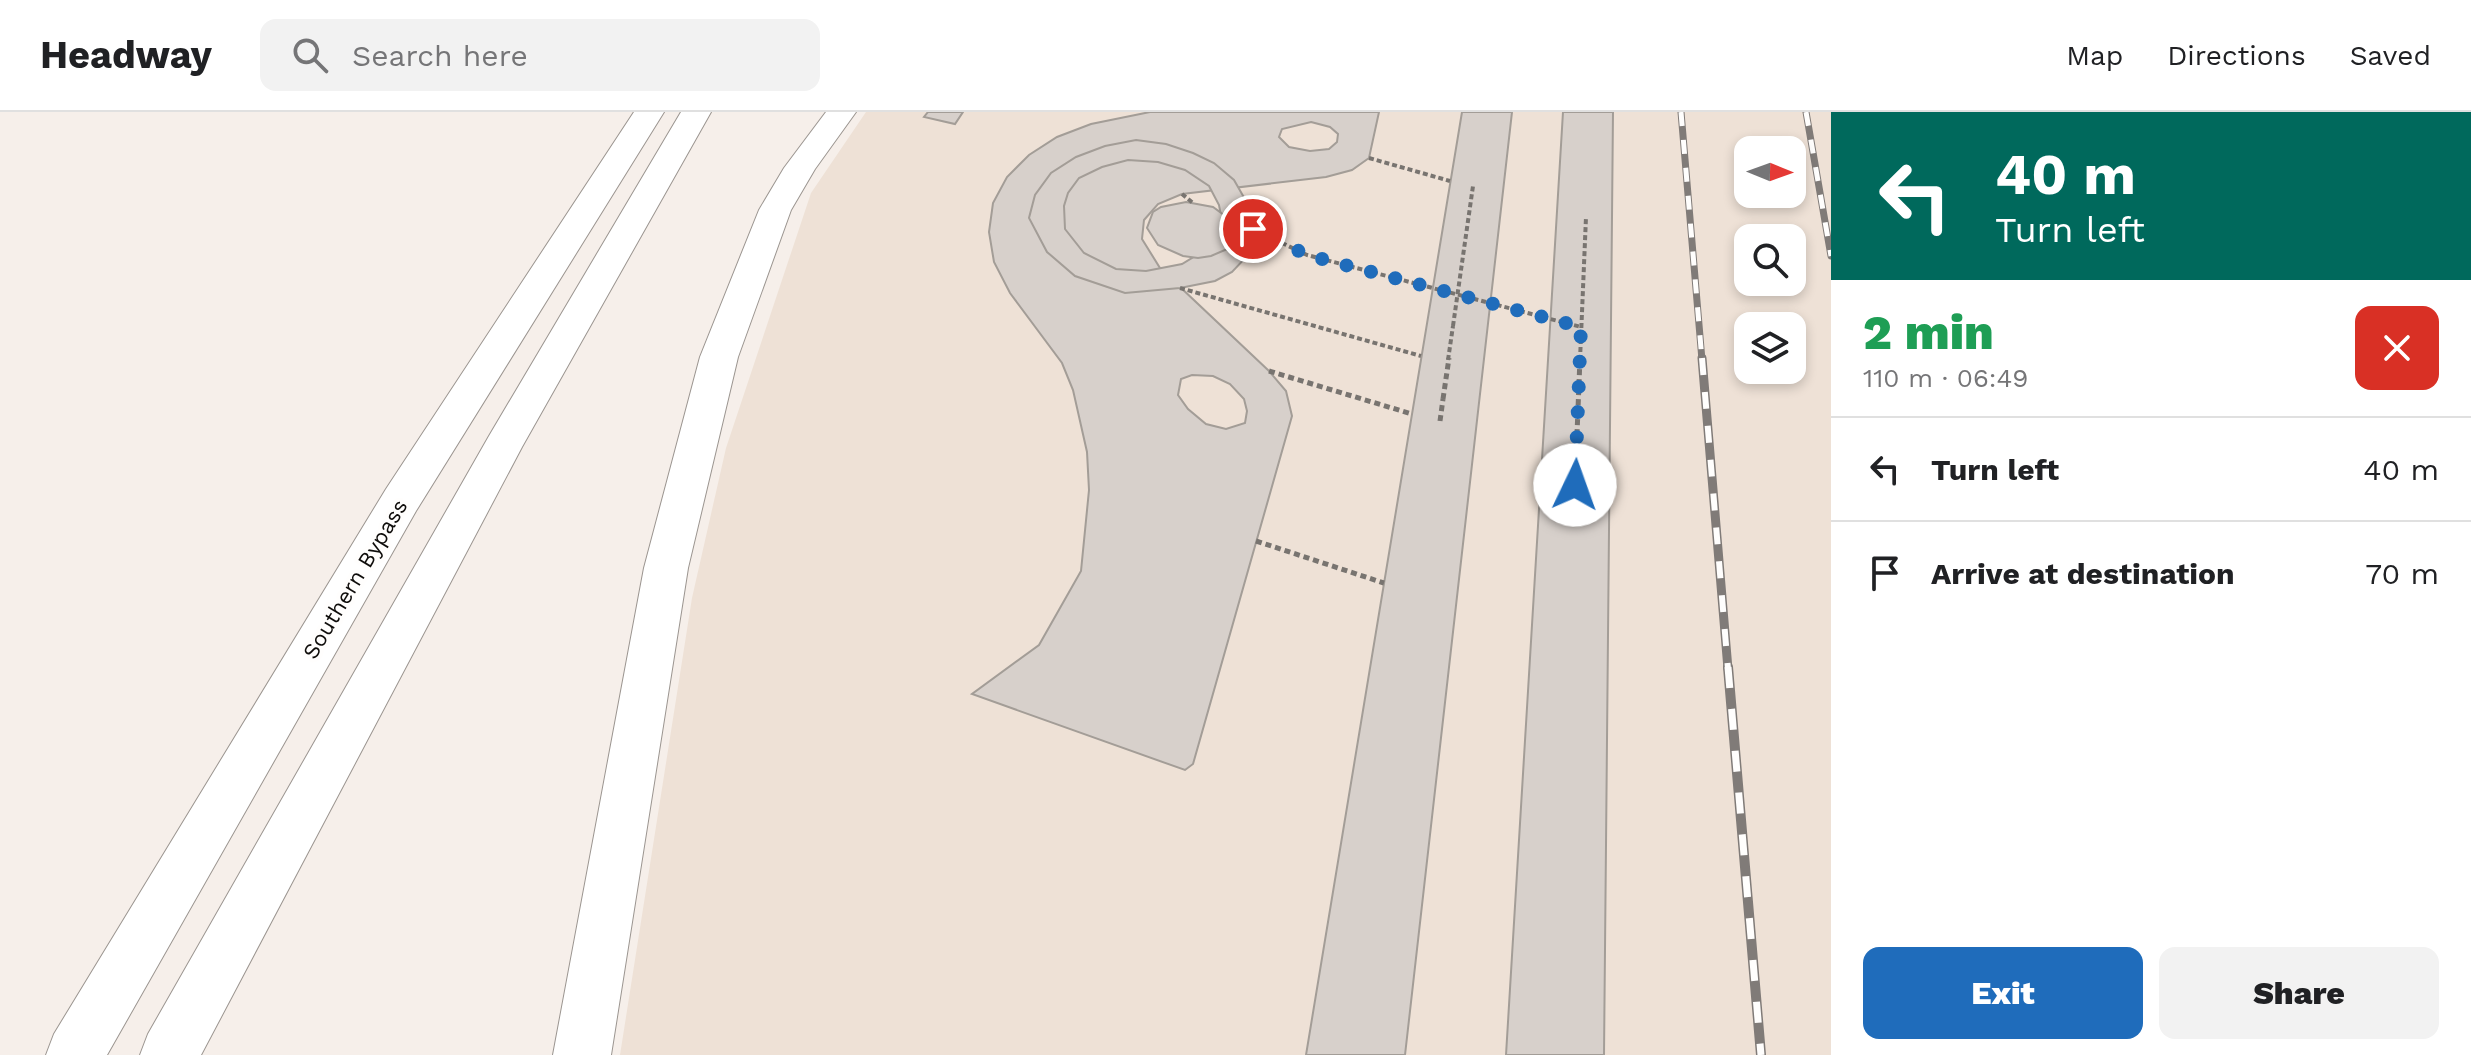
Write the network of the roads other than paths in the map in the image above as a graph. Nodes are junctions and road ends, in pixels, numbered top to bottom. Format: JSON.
{"nodes":[{"id":1,"x":649,"y":112,"type":"edge"},
{"id":2,"x":696,"y":112,"type":"edge"},
{"id":3,"x":841,"y":112,"type":"edge"},
{"id":4,"x":75,"y":1055,"type":"edge"},
{"id":5,"x":169,"y":1055,"type":"edge"},
{"id":6,"x":582,"y":1055,"type":"edge"}],
"edges":[{"from":1,"to":4,"type":"main road","name":"Southern Bypass"},
{"from":2,"to":5,"type":"main road"},
{"from":3,"to":6,"type":"main road"}]}
